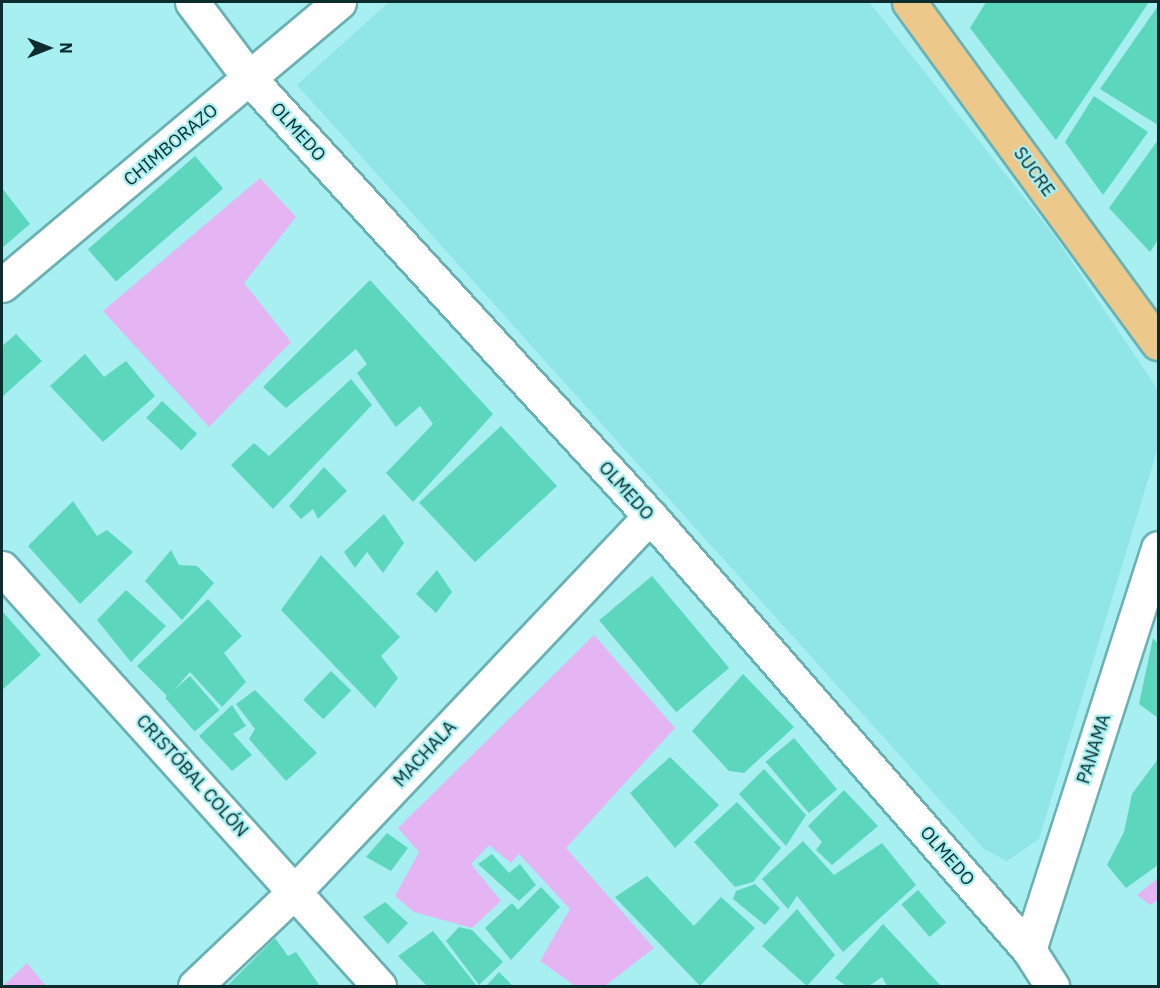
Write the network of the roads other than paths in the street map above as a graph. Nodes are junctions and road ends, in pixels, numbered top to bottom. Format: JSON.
{"nodes":[{"id":1,"x":192,"y":2,"type":"edge"},
{"id":2,"x":339,"y":2,"type":"edge"},
{"id":3,"x":909,"y":2,"type":"edge"},
{"id":4,"x":250,"y":79,"type":"junction"},
{"id":5,"x":2,"y":285,"type":"edge"},
{"id":6,"x":1158,"y":343,"type":"edge"},
{"id":7,"x":650,"y":516,"type":"junction"},
{"id":8,"x":1158,"y":548,"type":"edge"},
{"id":9,"x":2,"y":568,"type":"edge"},
{"id":10,"x":296,"y":890,"type":"junction"},
{"id":11,"x":1029,"y":950,"type":"junction"},
{"id":12,"x":195,"y":987,"type":"edge"},
{"id":13,"x":379,"y":987,"type":"edge"},
{"id":14,"x":1052,"y":987,"type":"edge"}],
"edges":[{"from":1,"to":4,"type":"street","name":"OLMEDO"},
{"from":2,"to":4,"type":"street","name":"CHIMBORAZO"},
{"from":3,"to":6,"type":"main road","name":"SUCRE"},
{"from":4,"to":5,"type":"street","name":"CHIMBORAZO"},
{"from":4,"to":7,"type":"street","name":"OLMEDO"},
{"from":7,"to":10,"type":"street","name":"MACHALA"},
{"from":7,"to":11,"type":"street","name":"OLMEDO"},
{"from":8,"to":11,"type":"street","name":"PANAMA"},
{"from":9,"to":10,"type":"street","name":"CRISTÓBAL COLÓN"},
{"from":10,"to":12,"type":"street","name":"MACHALA"},
{"from":10,"to":13,"type":"street","name":"CRISTÓBAL COLÓN"},
{"from":11,"to":14,"type":"street","name":"OLMEDO"}]}
